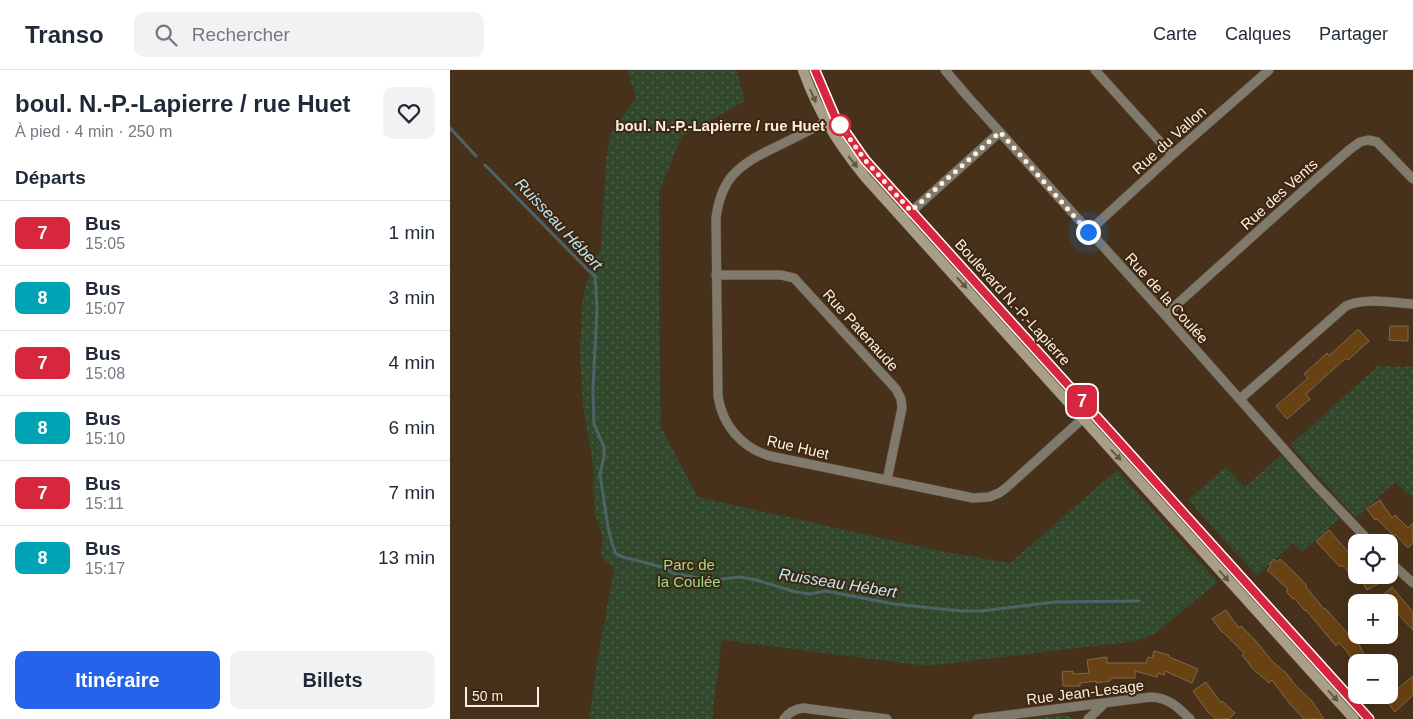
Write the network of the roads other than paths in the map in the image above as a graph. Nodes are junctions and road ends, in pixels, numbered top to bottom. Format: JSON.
{"nodes":[{"id":1,"x":803,"y":70,"type":"edge"},
{"id":2,"x":815,"y":70,"type":"edge"},
{"id":3,"x":945,"y":70,"type":"edge"},
{"id":4,"x":1269,"y":70,"type":"edge"},
{"id":5,"x":1098,"y":71,"type":"edge"},
{"id":6,"x":831,"y":120,"type":"junction"},
{"id":7,"x":1000,"y":132,"type":"junction"},
{"id":8,"x":1172,"y":155,"type":"junction"},
{"id":9,"x":1413,"y":180,"type":"edge"},
{"id":10,"x":907,"y":215,"type":"junction"},
{"id":11,"x":1088,"y":232,"type":"junction"},
{"id":12,"x":716,"y":274,"type":"junction"},
{"id":13,"x":1413,"y":304,"type":"edge"},
{"id":14,"x":1165,"y":315,"type":"junction"},
{"id":15,"x":1240,"y":399,"type":"junction"},
{"id":16,"x":1087,"y":415,"type":"junction"},
{"id":17,"x":887,"y":480,"type":"junction"},
{"id":18,"x":1362,"y":534,"type":"edge"},
{"id":19,"x":1398,"y":569,"type":"edge"},
{"id":20,"x":1413,"y":583,"type":"edge"},
{"id":21,"x":1105,"y":703,"type":"junction"},
{"id":22,"x":1004,"y":718,"type":"edge"},
{"id":23,"x":784,"y":719,"type":"edge"},
{"id":24,"x":887,"y":719,"type":"edge"},
{"id":25,"x":977,"y":719,"type":"edge"},
{"id":26,"x":1088,"y":719,"type":"edge"},
{"id":27,"x":1190,"y":719,"type":"edge"},
{"id":28,"x":1354,"y":719,"type":"edge"},
{"id":29,"x":1369,"y":719,"type":"edge"}],
"edges":[{"from":1,"to":6,"type":"street","name":"Boulevard N.-P.-Lapierre","one_way":true},
{"from":2,"to":6,"type":"street","name":"Boulevard N.-P.-Lapierre"},
{"from":3,"to":7,"type":"street","name":"Rue de la Coulée"},
{"from":4,"to":8,"type":"street","name":"Rue du Vallon"},
{"from":5,"to":8,"type":"street"},
{"from":6,"to":10,"type":"street","name":"Boulevard N.-P.-Lapierre"},
{"from":6,"to":12,"type":"street","name":"Rue Huet"},
{"from":7,"to":10,"type":"street"},
{"from":7,"to":11,"type":"street","name":"Rue de la Coulée"},
{"from":8,"to":11,"type":"street","name":"Rue du Vallon"},
{"from":9,"to":14,"type":"street","name":"Rue des Vents"},
{"from":10,"to":16,"type":"street","name":"Boulevard N.-P.-Lapierre"},
{"from":11,"to":14,"type":"street","name":"Rue de la Coulée"},
{"from":12,"to":17,"type":"street","name":"Rue Patenaude"},
{"from":12,"to":17,"type":"street","name":"Rue Huet"},
{"from":13,"to":15,"type":"street"},
{"from":14,"to":15,"type":"street","name":"Rue de la Coulée"},
{"from":15,"to":18,"type":"street","name":"Rue de la Coulée"},
{"from":16,"to":17,"type":"street","name":"Rue Huet"},
{"from":16,"to":28,"type":"street","name":"Boulevard N.-P.-Lapierre","one_way":true},
{"from":16,"to":29,"type":"street","name":"Boulevard N.-P.-Lapierre"},
{"from":19,"to":20,"type":"street"},
{"from":21,"to":22,"type":"street","name":"Rue Jean-Lesage"},
{"from":21,"to":26,"type":"street"},
{"from":21,"to":27,"type":"street","name":"Rue Jean-Lesage"},
{"from":22,"to":25,"type":"street","name":"Rue Jean-Lesage"},
{"from":23,"to":24,"type":"street"}]}
